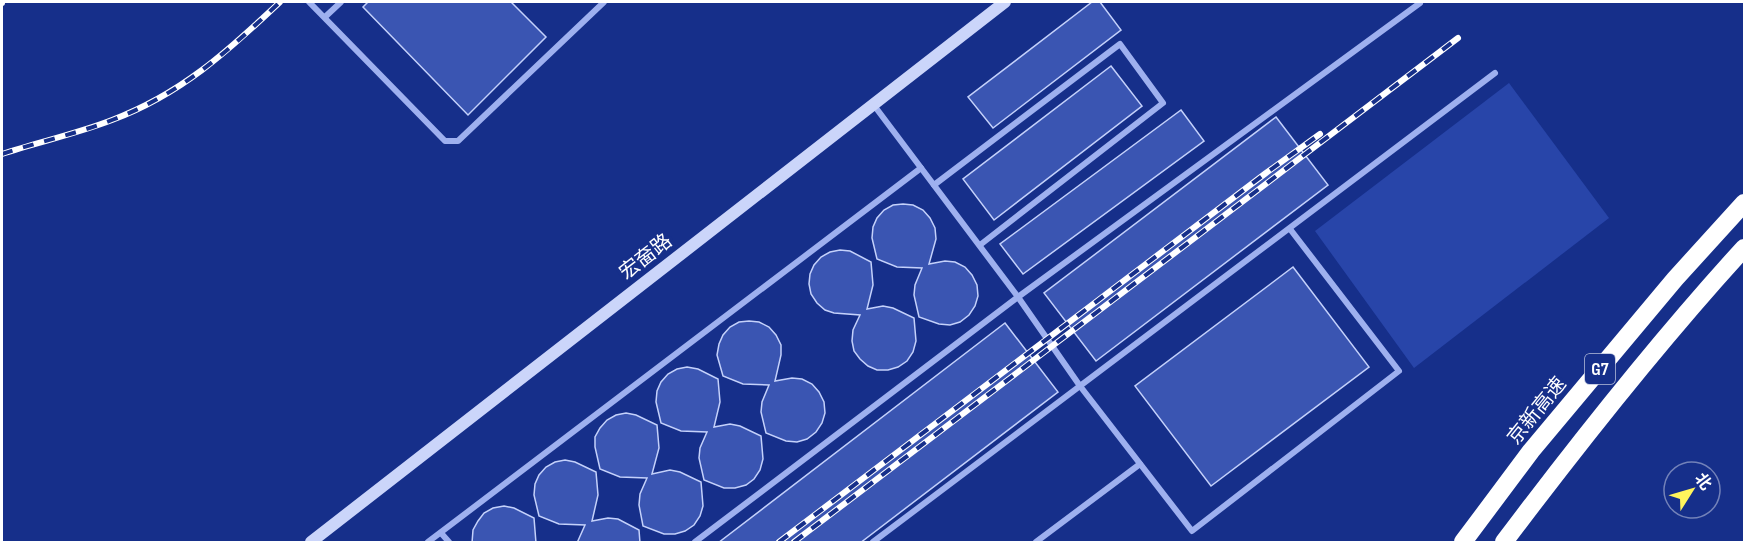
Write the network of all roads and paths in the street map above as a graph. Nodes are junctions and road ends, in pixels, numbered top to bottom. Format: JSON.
{"nodes":[{"id":1,"x":309,"y":2,"type":"edge"},
{"id":2,"x":341,"y":2,"type":"edge"},
{"id":3,"x":604,"y":2,"type":"edge"},
{"id":4,"x":1005,"y":2,"type":"edge"},
{"id":5,"x":1420,"y":3,"type":"edge"},
{"id":6,"x":325,"y":17,"type":"junction"},
{"id":7,"x":1495,"y":73,"type":"dead end"},
{"id":8,"x":873,"y":104,"type":"junction"},
{"id":9,"x":921,"y":168,"type":"junction"},
{"id":10,"x":934,"y":185,"type":"junction"},
{"id":11,"x":1744,"y":203,"type":"edge"},
{"id":12,"x":1290,"y":229,"type":"junction"},
{"id":13,"x":980,"y":245,"type":"junction"},
{"id":14,"x":1744,"y":248,"type":"edge"},
{"id":15,"x":1018,"y":297,"type":"junction"},
{"id":16,"x":1080,"y":386,"type":"junction"},
{"id":17,"x":1140,"y":464,"type":"junction"},
{"id":18,"x":441,"y":533,"type":"junction"},
{"id":19,"x":311,"y":543,"type":"edge"},
{"id":20,"x":428,"y":543,"type":"edge"},
{"id":21,"x":448,"y":543,"type":"edge"},
{"id":22,"x":695,"y":543,"type":"edge"},
{"id":23,"x":873,"y":543,"type":"edge"},
{"id":24,"x":1036,"y":543,"type":"edge"},
{"id":25,"x":1463,"y":543,"type":"edge"},
{"id":26,"x":1504,"y":543,"type":"edge"}],
"edges":[{"from":1,"to":6,"type":"street"},
{"from":2,"to":6,"type":"street"},
{"from":3,"to":6,"type":"street"},
{"from":4,"to":8,"type":"street","name":"宏奤路"},
{"from":5,"to":15,"type":"street"},
{"from":7,"to":12,"type":"street"},
{"from":8,"to":9,"type":"street"},
{"from":8,"to":19,"type":"street","name":"宏奤路"},
{"from":9,"to":10,"type":"street"},
{"from":9,"to":18,"type":"street"},
{"from":10,"to":13,"type":"street"},
{"from":10,"to":13,"type":"street"},
{"from":11,"to":25,"type":"highway","name":"京新高速","number":"G7"},
{"from":12,"to":16,"type":"street"},
{"from":12,"to":17,"type":"street"},
{"from":13,"to":15,"type":"street"},
{"from":14,"to":26,"type":"highway","number":"G7"},
{"from":15,"to":16,"type":"street"},
{"from":15,"to":22,"type":"street"},
{"from":16,"to":17,"type":"street"},
{"from":16,"to":23,"type":"street"},
{"from":17,"to":24,"type":"street"},
{"from":18,"to":20,"type":"street"},
{"from":18,"to":21,"type":"street"}]}
